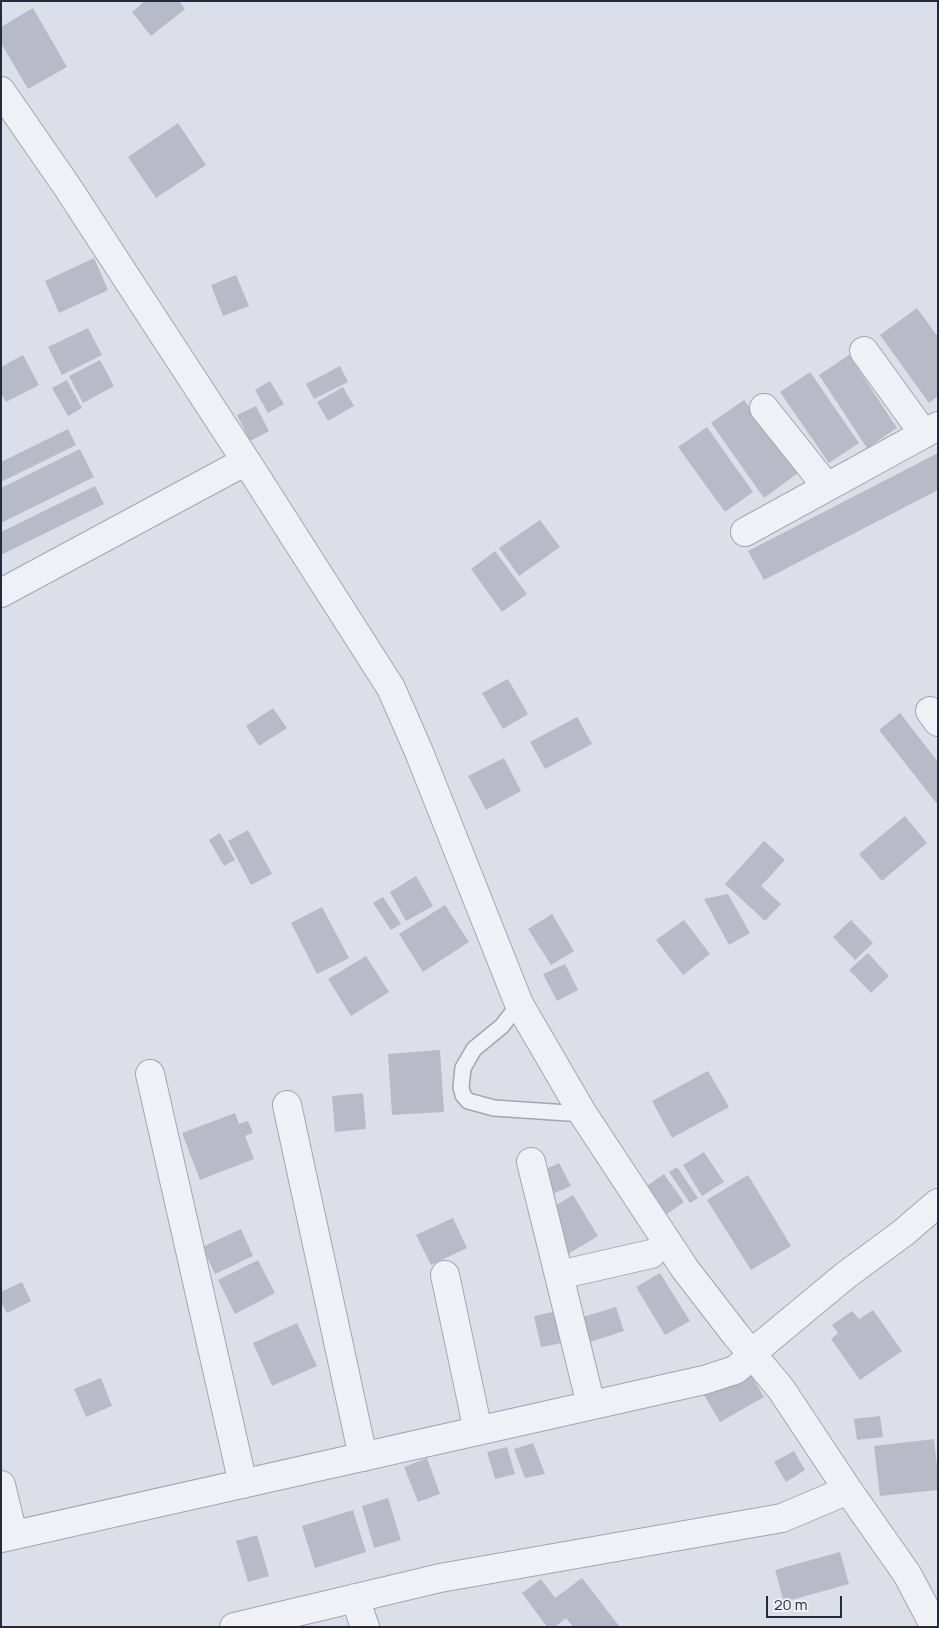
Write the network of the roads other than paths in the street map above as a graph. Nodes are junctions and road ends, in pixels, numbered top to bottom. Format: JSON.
{"nodes":[{"id":1,"x":1,"y":91,"type":"edge"},
{"id":2,"x":864,"y":351,"type":"dead end"},
{"id":3,"x":764,"y":408,"type":"dead end"},
{"id":4,"x":931,"y":430,"type":"edge"},
{"id":5,"x":246,"y":462,"type":"junction"},
{"id":6,"x":827,"y":487,"type":"junction"},
{"id":7,"x":745,"y":532,"type":"dead end"},
{"id":8,"x":1,"y":593,"type":"edge"},
{"id":9,"x":519,"y":1004,"type":"junction"},
{"id":10,"x":150,"y":1074,"type":"dead end"},
{"id":11,"x":287,"y":1105,"type":"dead end"},
{"id":12,"x":583,"y":1114,"type":"junction"},
{"id":13,"x":531,"y":1162,"type":"dead end"},
{"id":14,"x":938,"y":1203,"type":"edge"},
{"id":15,"x":651,"y":1254,"type":"dead end"},
{"id":16,"x":445,"y":1275,"type":"dead end"},
{"id":17,"x":559,"y":1275,"type":"junction"},
{"id":18,"x":752,"y":1352,"type":"junction"},
{"id":19,"x":591,"y":1405,"type":"junction"},
{"id":20,"x":478,"y":1431,"type":"junction"},
{"id":21,"x":363,"y":1457,"type":"junction"},
{"id":22,"x":243,"y":1484,"type":"junction"},
{"id":23,"x":1,"y":1485,"type":"edge"},
{"id":24,"x":848,"y":1490,"type":"junction"},
{"id":25,"x":7,"y":1537,"type":"edge"},
{"id":26,"x":354,"y":1598,"type":"junction"},
{"id":27,"x":292,"y":1620,"type":"edge"},
{"id":28,"x":234,"y":1627,"type":"edge"},
{"id":29,"x":365,"y":1627,"type":"edge"},
{"id":30,"x":935,"y":1627,"type":"edge"}],
"edges":[{"from":1,"to":5,"type":"street"},
{"from":2,"to":4,"type":"street"},
{"from":3,"to":6,"type":"street"},
{"from":4,"to":6,"type":"street"},
{"from":5,"to":8,"type":"street"},
{"from":5,"to":9,"type":"street"},
{"from":6,"to":7,"type":"street"},
{"from":9,"to":12,"type":"street"},
{"from":9,"to":12,"type":"lane"},
{"from":10,"to":22,"type":"street"},
{"from":11,"to":21,"type":"street"},
{"from":12,"to":18,"type":"street"},
{"from":13,"to":17,"type":"street"},
{"from":14,"to":18,"type":"street"},
{"from":15,"to":17,"type":"street"},
{"from":16,"to":20,"type":"street"},
{"from":17,"to":19,"type":"street"},
{"from":18,"to":19,"type":"street"},
{"from":18,"to":24,"type":"street"},
{"from":19,"to":20,"type":"street"},
{"from":20,"to":21,"type":"street"},
{"from":21,"to":22,"type":"street"},
{"from":22,"to":25,"type":"street"},
{"from":23,"to":25,"type":"street"},
{"from":24,"to":26,"type":"street"},
{"from":24,"to":30,"type":"street"},
{"from":26,"to":27,"type":"street"},
{"from":26,"to":29,"type":"street"},
{"from":27,"to":28,"type":"street"}]}
